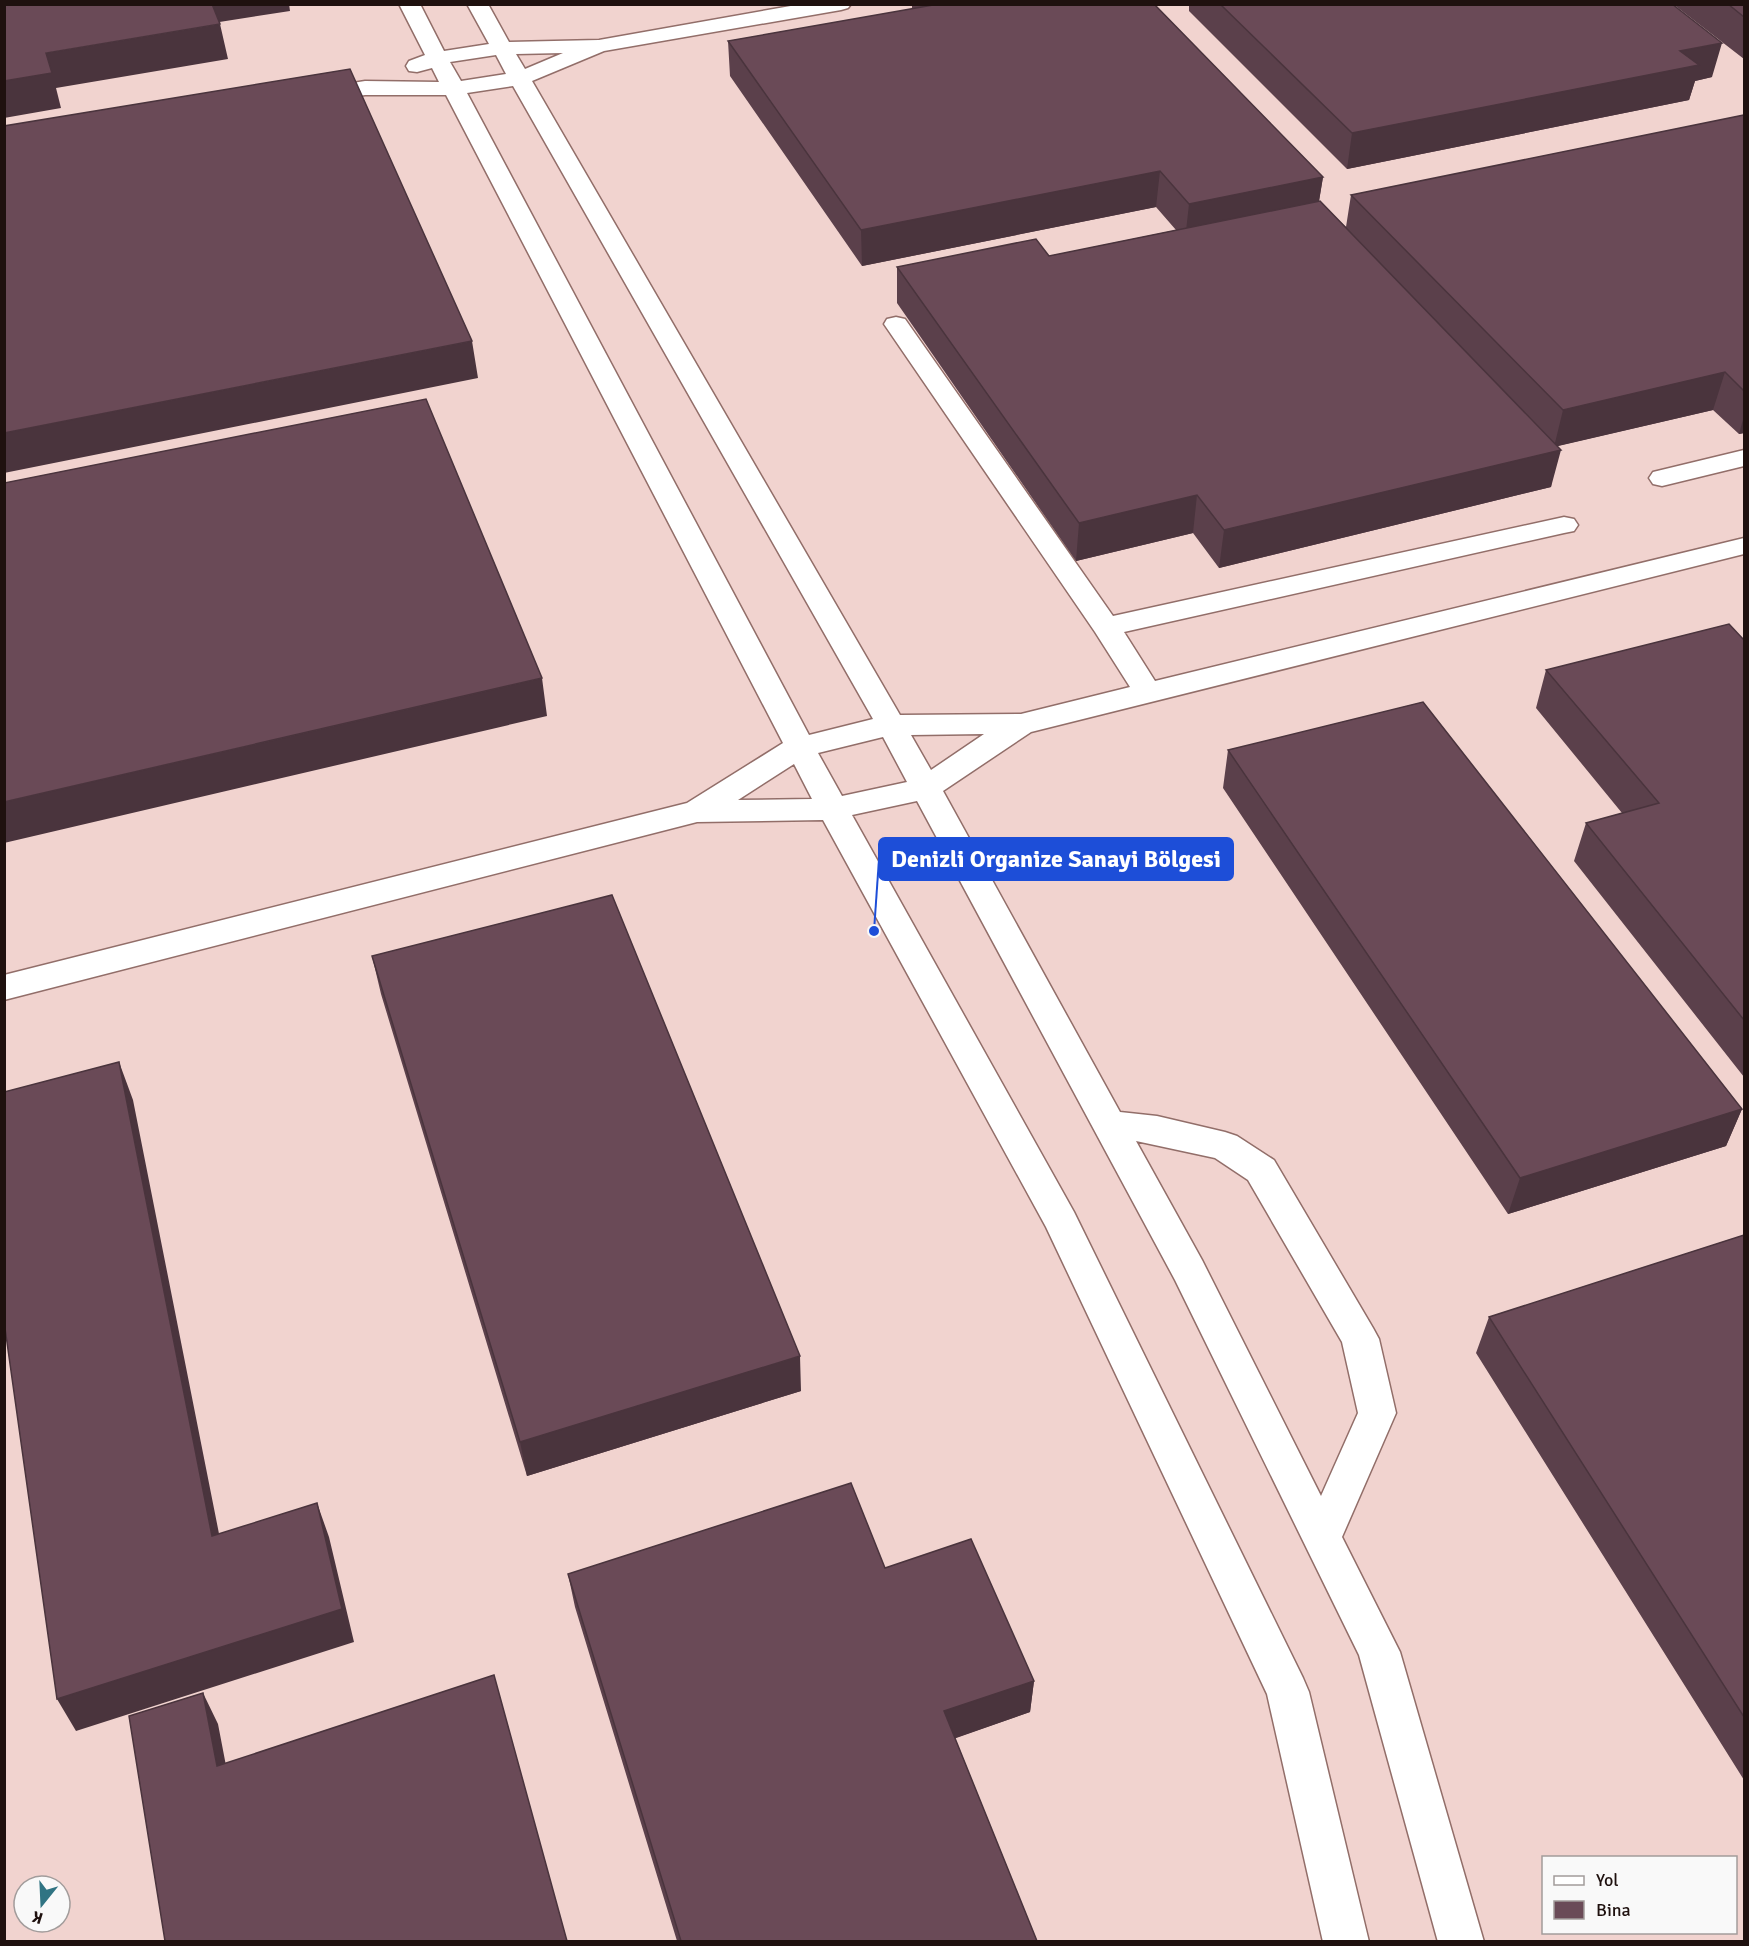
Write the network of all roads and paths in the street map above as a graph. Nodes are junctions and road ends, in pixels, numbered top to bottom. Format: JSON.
{"nodes":[{"id":1,"x":409,"y":4,"type":"edge"},
{"id":2,"x":477,"y":4,"type":"edge"},
{"id":3,"x":841,"y":4,"type":"edge"},
{"id":4,"x":599,"y":46,"type":"junction"},
{"id":5,"x":503,"y":48,"type":"junction"},
{"id":6,"x":437,"y":58,"type":"junction"},
{"id":7,"x":521,"y":78,"type":"junction"},
{"id":8,"x":365,"y":88,"type":"junction"},
{"id":9,"x":453,"y":89,"type":"junction"},
{"id":10,"x":295,"y":99,"type":"edge"},
{"id":11,"x":896,"y":324,"type":"dead end"},
{"id":12,"x":1744,"y":458,"type":"edge"},
{"id":13,"x":1662,"y":478,"type":"dead end"},
{"id":14,"x":1564,"y":525,"type":"dead end"},
{"id":15,"x":1744,"y":546,"type":"edge"},
{"id":16,"x":1106,"y":627,"type":"junction"},
{"id":17,"x":1148,"y":693,"type":"junction"},
{"id":18,"x":1021,"y":724,"type":"junction"},
{"id":19,"x":891,"y":725,"type":"junction"},
{"id":20,"x":800,"y":747,"type":"junction"},
{"id":21,"x":926,"y":788,"type":"junction"},
{"id":22,"x":833,"y":809,"type":"junction"},
{"id":23,"x":697,"y":811,"type":"junction"},
{"id":24,"x":4,"y":988,"type":"edge"},
{"id":25,"x":1109,"y":1124,"type":"junction"},
{"id":26,"x":1322,"y":1537,"type":"junction"},
{"id":27,"x":1346,"y":1941,"type":"edge"},
{"id":28,"x":1461,"y":1941,"type":"edge"}],
"edges":[{"from":1,"to":6,"type":"street"},
{"from":2,"to":5,"type":"street"},
{"from":3,"to":4,"type":"street"},
{"from":4,"to":5,"type":"street"},
{"from":4,"to":7,"type":"street"},
{"from":5,"to":6,"type":"street"},
{"from":5,"to":7,"type":"street"},
{"from":6,"to":8,"type":"street"},
{"from":6,"to":9,"type":"street"},
{"from":7,"to":9,"type":"street"},
{"from":7,"to":19,"type":"street"},
{"from":8,"to":9,"type":"street"},
{"from":8,"to":10,"type":"street"},
{"from":9,"to":20,"type":"street"},
{"from":11,"to":16,"type":"street"},
{"from":12,"to":13,"type":"street"},
{"from":14,"to":16,"type":"street"},
{"from":15,"to":17,"type":"street"},
{"from":16,"to":17,"type":"street"},
{"from":17,"to":18,"type":"street"},
{"from":18,"to":19,"type":"street"},
{"from":18,"to":21,"type":"street"},
{"from":19,"to":20,"type":"street"},
{"from":19,"to":21,"type":"street"},
{"from":20,"to":22,"type":"street"},
{"from":20,"to":23,"type":"street"},
{"from":21,"to":22,"type":"street"},
{"from":21,"to":25,"type":"street"},
{"from":22,"to":23,"type":"street"},
{"from":22,"to":27,"type":"street"},
{"from":23,"to":24,"type":"street"},
{"from":25,"to":26,"type":"street"},
{"from":25,"to":26,"type":"street"},
{"from":26,"to":28,"type":"street"}]}
